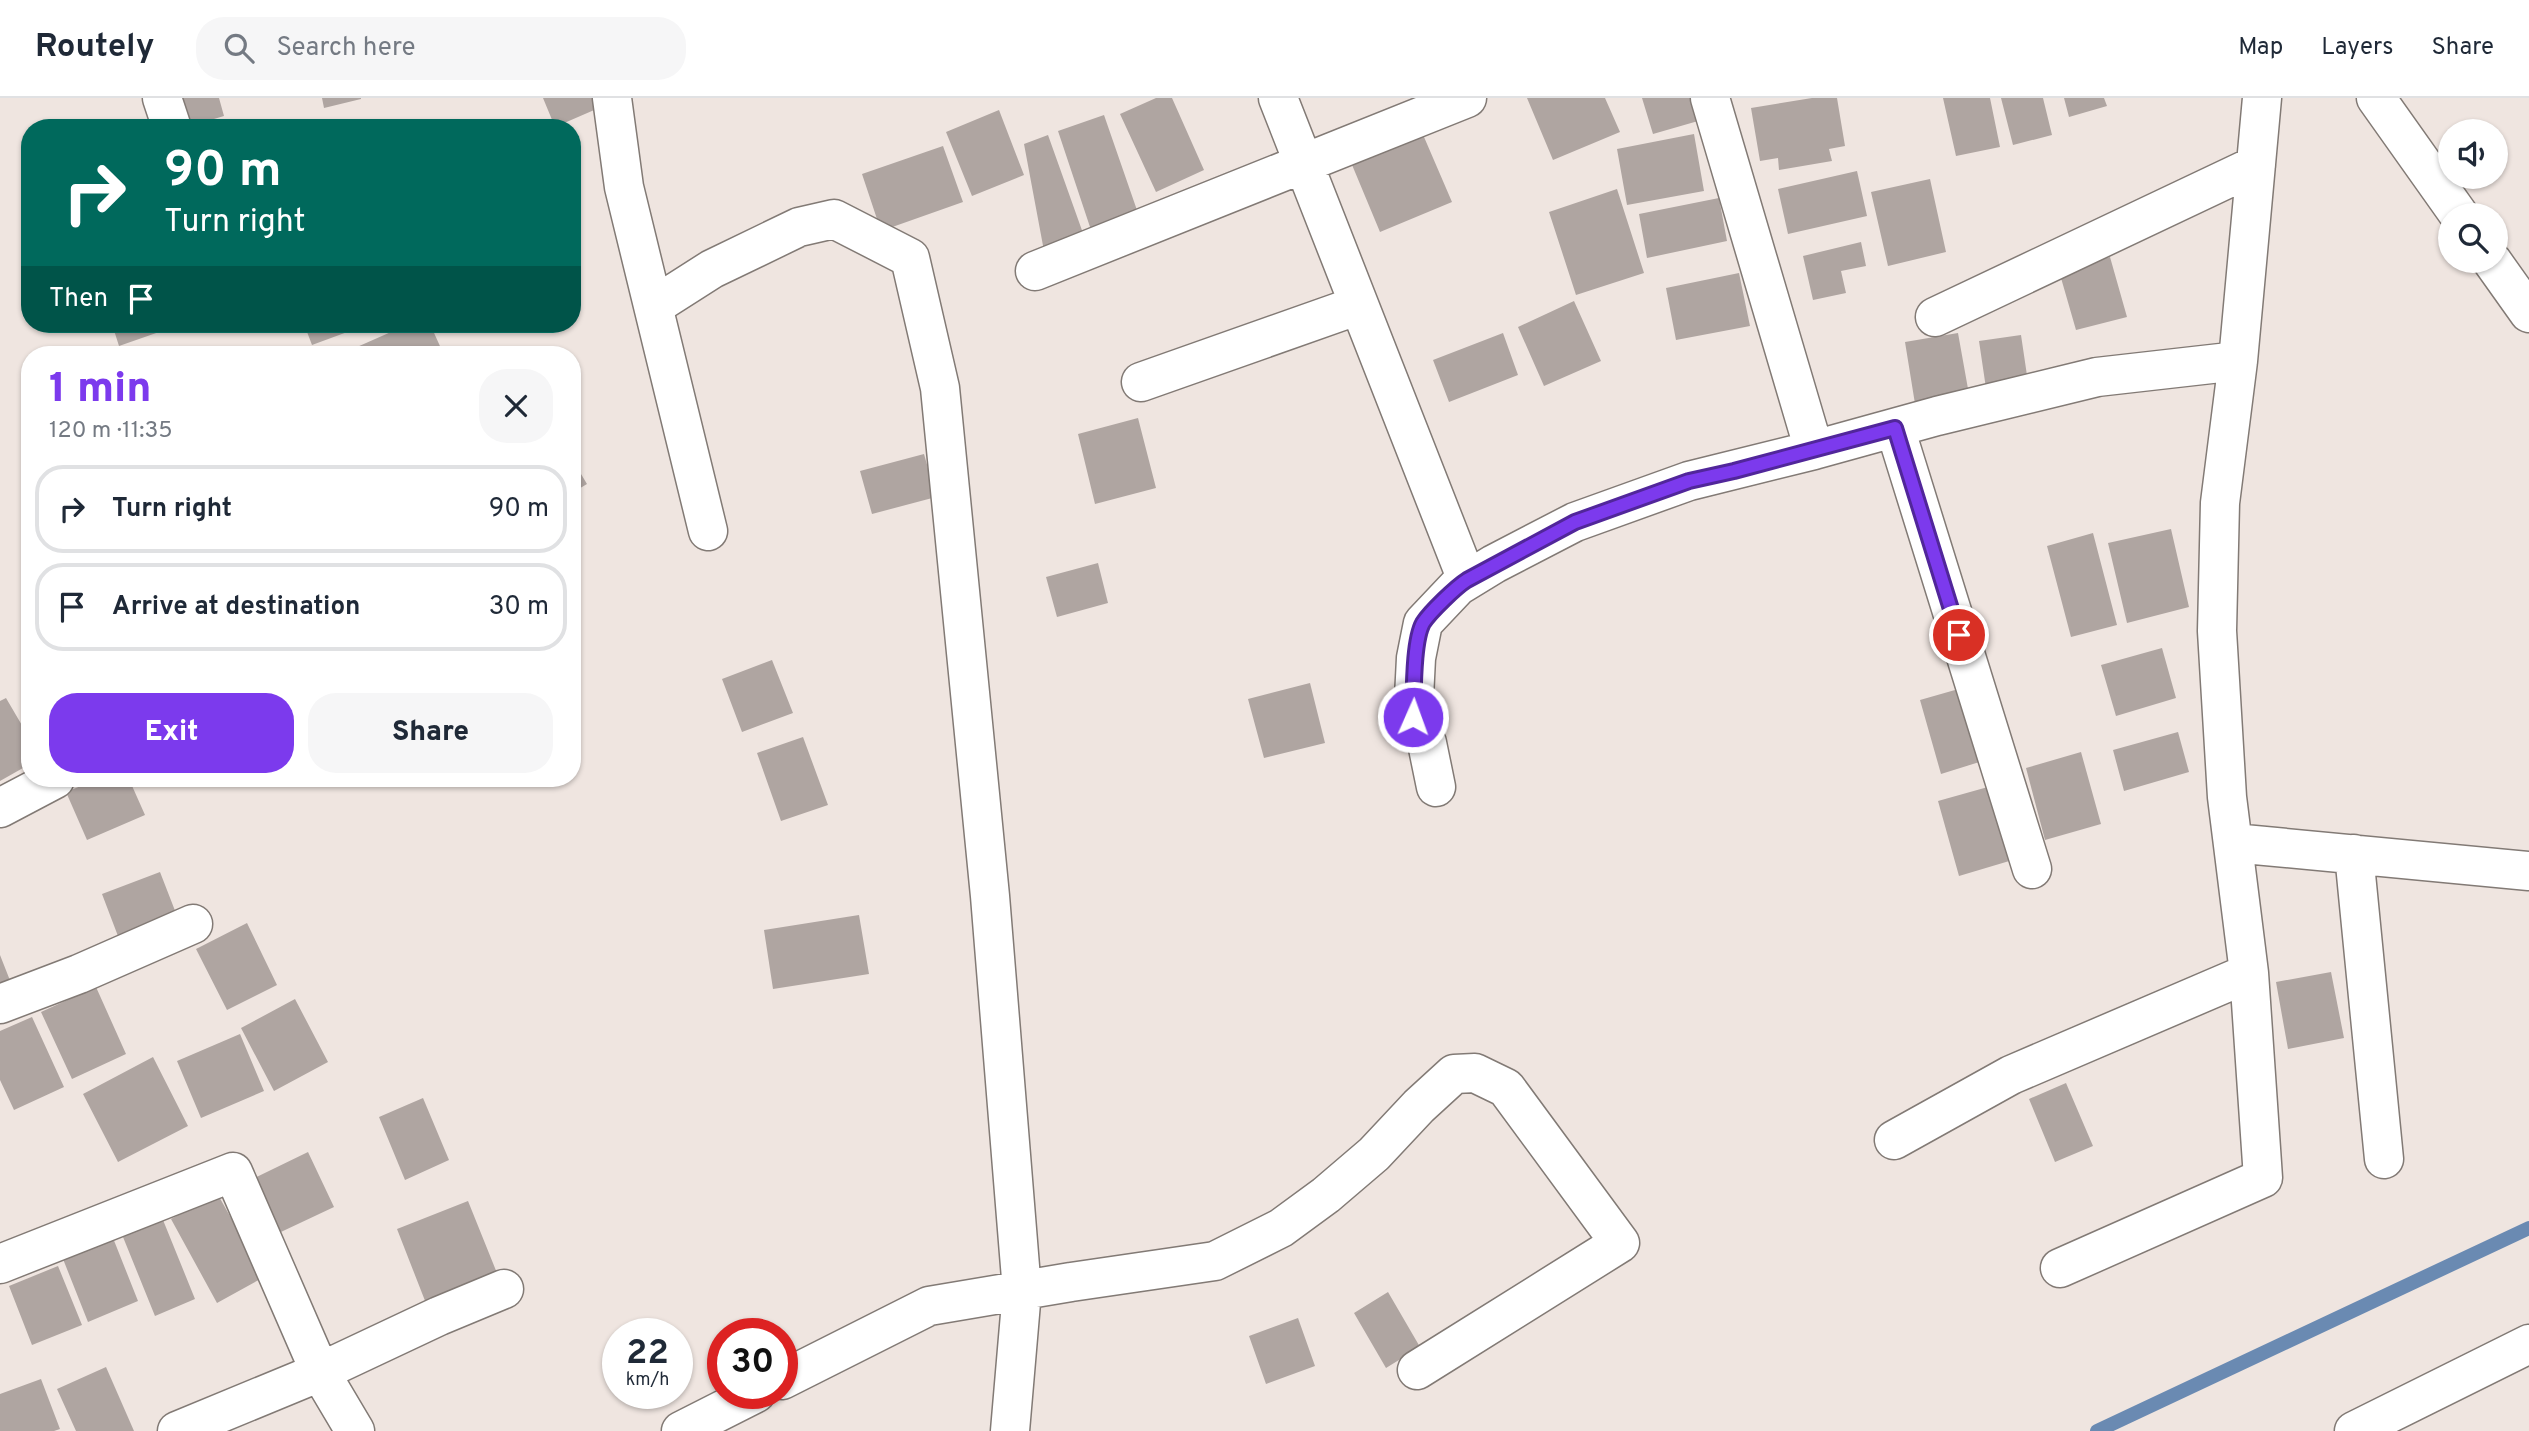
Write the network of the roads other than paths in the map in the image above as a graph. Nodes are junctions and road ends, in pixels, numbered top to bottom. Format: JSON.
{"nodes":[{"id":1,"x":162,"y":98,"type":"edge"},
{"id":2,"x":612,"y":98,"type":"edge"},
{"id":3,"x":1278,"y":98,"type":"edge"},
{"id":4,"x":1467,"y":98,"type":"edge"},
{"id":5,"x":1710,"y":98,"type":"edge"},
{"id":6,"x":2262,"y":98,"type":"edge"},
{"id":7,"x":2376,"y":98,"type":"edge"},
{"id":8,"x":169,"y":119,"type":"edge"},
{"id":9,"x":1304,"y":164,"type":"junction"},
{"id":10,"x":2256,"y":165,"type":"junction"},
{"id":11,"x":2450,"y":203,"type":"edge"},
{"id":12,"x":1035,"y":271,"type":"dead end"},
{"id":13,"x":2501,"y":273,"type":"edge"},
{"id":14,"x":1359,"y":305,"type":"junction"},
{"id":15,"x":653,"y":306,"type":"junction"},
{"id":16,"x":2529,"y":313,"type":"edge"},
{"id":17,"x":1935,"y":317,"type":"dead end"},
{"id":18,"x":2238,"y":360,"type":"junction"},
{"id":19,"x":1141,"y":382,"type":"dead end"},
{"id":20,"x":1895,"y":428,"type":"junction"},
{"id":21,"x":1814,"y":450,"type":"junction"},
{"id":22,"x":708,"y":531,"type":"dead end"},
{"id":23,"x":1467,"y":580,"type":"junction"},
{"id":24,"x":1436,"y":786,"type":"dead end"},
{"id":25,"x":40,"y":787,"type":"edge"},
{"id":26,"x":0,"y":808,"type":"edge"},
{"id":27,"x":2233,"y":843,"type":"junction"},
{"id":28,"x":2354,"y":854,"type":"junction"},
{"id":29,"x":2032,"y":869,"type":"dead end"},
{"id":30,"x":2529,"y":871,"type":"edge"},
{"id":31,"x":193,"y":924,"type":"dead end"},
{"id":32,"x":2249,"y":973,"type":"junction"},
{"id":33,"x":0,"y":1004,"type":"edge"},
{"id":34,"x":1894,"y":1140,"type":"dead end"},
{"id":35,"x":2384,"y":1158,"type":"dead end"},
{"id":36,"x":0,"y":1264,"type":"edge"},
{"id":37,"x":2060,"y":1268,"type":"dead end"},
{"id":38,"x":503,"y":1289,"type":"dead end"},
{"id":39,"x":1022,"y":1291,"type":"junction"},
{"id":40,"x":2529,"y":1344,"type":"edge"},
{"id":41,"x":1417,"y":1370,"type":"dead end"},
{"id":42,"x":320,"y":1372,"type":"junction"},
{"id":43,"x":798,"y":1372,"type":"edge"},
{"id":44,"x":724,"y":1409,"type":"edge"},
{"id":45,"x":177,"y":1431,"type":"edge"},
{"id":46,"x":355,"y":1431,"type":"edge"},
{"id":47,"x":681,"y":1431,"type":"edge"},
{"id":48,"x":1010,"y":1431,"type":"edge"},
{"id":49,"x":2354,"y":1431,"type":"edge"}],
"edges":[{"from":1,"to":8,"type":"street"},
{"from":2,"to":15,"type":"street"},
{"from":3,"to":9,"type":"street"},
{"from":4,"to":9,"type":"street"},
{"from":5,"to":21,"type":"street"},
{"from":6,"to":10,"type":"street"},
{"from":7,"to":11,"type":"street"},
{"from":9,"to":12,"type":"street"},
{"from":9,"to":14,"type":"street"},
{"from":10,"to":17,"type":"street"},
{"from":10,"to":18,"type":"street"},
{"from":13,"to":16,"type":"street"},
{"from":14,"to":19,"type":"street"},
{"from":14,"to":23,"type":"street"},
{"from":15,"to":22,"type":"street"},
{"from":15,"to":39,"type":"street"},
{"from":18,"to":20,"type":"street"},
{"from":18,"to":27,"type":"street"},
{"from":20,"to":21,"type":"street"},
{"from":20,"to":29,"type":"street"},
{"from":21,"to":23,"type":"street"},
{"from":23,"to":24,"type":"street"},
{"from":25,"to":26,"type":"street"},
{"from":27,"to":28,"type":"street"},
{"from":27,"to":32,"type":"street"},
{"from":28,"to":30,"type":"street"},
{"from":28,"to":35,"type":"street"},
{"from":31,"to":33,"type":"street"},
{"from":32,"to":34,"type":"street"},
{"from":32,"to":37,"type":"street"},
{"from":36,"to":42,"type":"street"},
{"from":38,"to":42,"type":"street"},
{"from":39,"to":41,"type":"street"},
{"from":39,"to":43,"type":"street"},
{"from":39,"to":48,"type":"street"},
{"from":40,"to":49,"type":"street"},
{"from":42,"to":45,"type":"street"},
{"from":42,"to":46,"type":"street"},
{"from":44,"to":47,"type":"street"}]}
